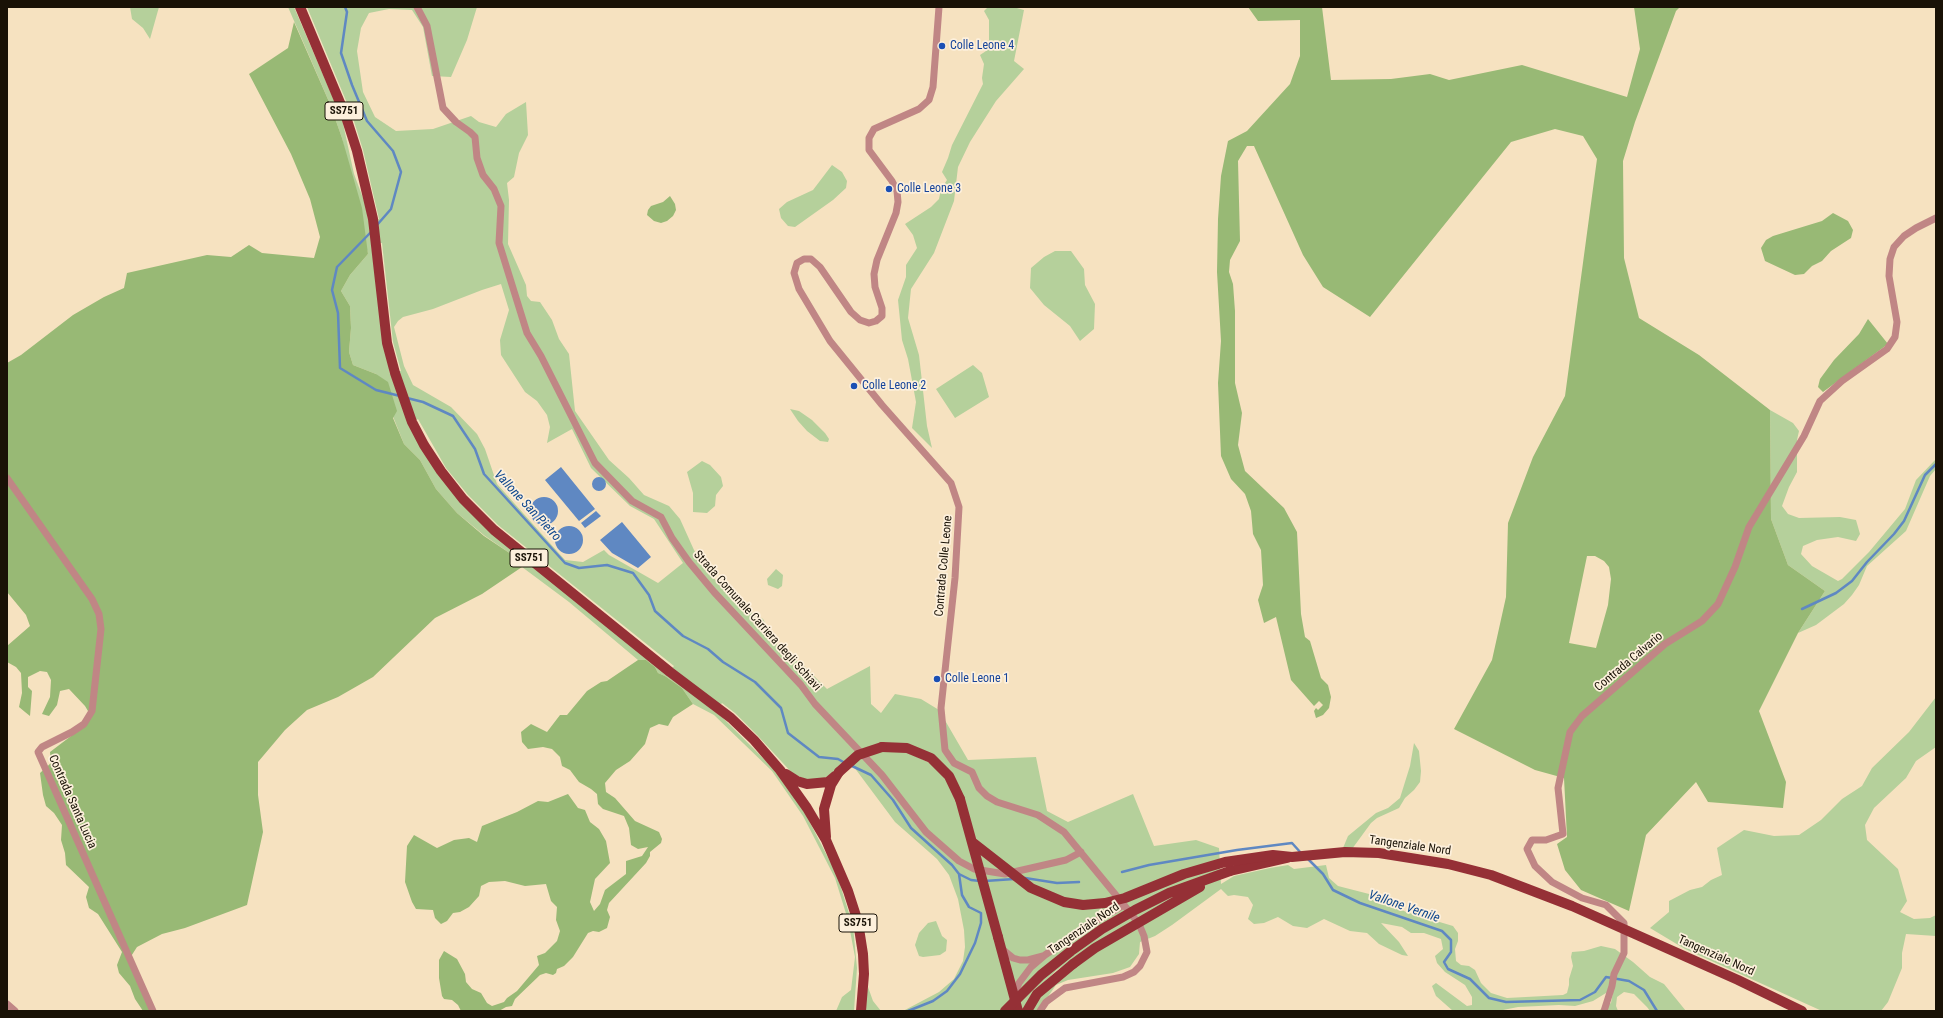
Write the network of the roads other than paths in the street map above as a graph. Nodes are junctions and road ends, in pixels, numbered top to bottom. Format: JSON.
{"nodes":[{"id":1,"x":300,"y":7,"type":"edge"},
{"id":2,"x":417,"y":7,"type":"edge"},
{"id":3,"x":939,"y":7,"type":"edge"},
{"id":4,"x":1936,"y":218,"type":"edge"},
{"id":5,"x":7,"y":478,"type":"edge"},
{"id":6,"x":780,"y":770,"type":"junction"},
{"id":7,"x":839,"y":772,"type":"junction"},
{"id":8,"x":826,"y":840,"type":"junction"},
{"id":9,"x":972,"y":842,"type":"junction"},
{"id":10,"x":1081,"y":852,"type":"junction"},
{"id":11,"x":1292,"y":857,"type":"junction"},
{"id":12,"x":1230,"y":871,"type":"junction"},
{"id":13,"x":1124,"y":905,"type":"junction"},
{"id":14,"x":1001,"y":948,"type":"junction"},
{"id":15,"x":1045,"y":955,"type":"junction"},
{"id":16,"x":1014,"y":995,"type":"junction"},
{"id":17,"x":7,"y":1004,"type":"edge"},
{"id":18,"x":15,"y":1011,"type":"edge"},
{"id":19,"x":153,"y":1011,"type":"edge"},
{"id":20,"x":861,"y":1011,"type":"edge"},
{"id":21,"x":1005,"y":1011,"type":"edge"},
{"id":22,"x":1018,"y":1011,"type":"edge"},
{"id":23,"x":1027,"y":1011,"type":"edge"},
{"id":24,"x":1040,"y":1011,"type":"edge"},
{"id":25,"x":1604,"y":1011,"type":"edge"},
{"id":26,"x":1802,"y":1011,"type":"edge"}],
"edges":[{"from":1,"to":6,"type":"main road","number":"SS751"},
{"from":2,"to":10,"type":"street","name":"Strada Comunale Carriera degli Schiavi"},
{"from":3,"to":10,"type":"street","name":"Contrada Colle Leone"},
{"from":4,"to":25,"type":"street","name":"Contrada Calvario"},
{"from":5,"to":19,"type":"street","name":"Contrada Santa Lucia"},
{"from":6,"to":7,"type":"main road"},
{"from":6,"to":8,"type":"main road"},
{"from":7,"to":8,"type":"main road"},
{"from":7,"to":9,"type":"main road","bridge":true},
{"from":8,"to":20,"type":"main road","number":"SS751"},
{"from":9,"to":11,"type":"main road","bridge":true},
{"from":9,"to":14,"type":"main road","bridge":true},
{"from":10,"to":13,"type":"street","name":"Contrada Colle Leone"},
{"from":11,"to":12,"type":"main road","name":"Tangenziale Nord","bridge":true},
{"from":11,"to":26,"type":"main road","name":"Tangenziale Nord","bridge":true},
{"from":12,"to":21,"type":"main road","name":"Tangenziale Nord","bridge":true},
{"from":12,"to":23,"type":"main road","bridge":true},
{"from":13,"to":15,"type":"street"},
{"from":13,"to":24,"type":"street","name":"Contrada Colle Leone"},
{"from":14,"to":15,"type":"street"},
{"from":14,"to":16,"type":"main road"},
{"from":15,"to":16,"type":"street"},
{"from":16,"to":22,"type":"main road"},
{"from":17,"to":18,"type":"street"}]}
